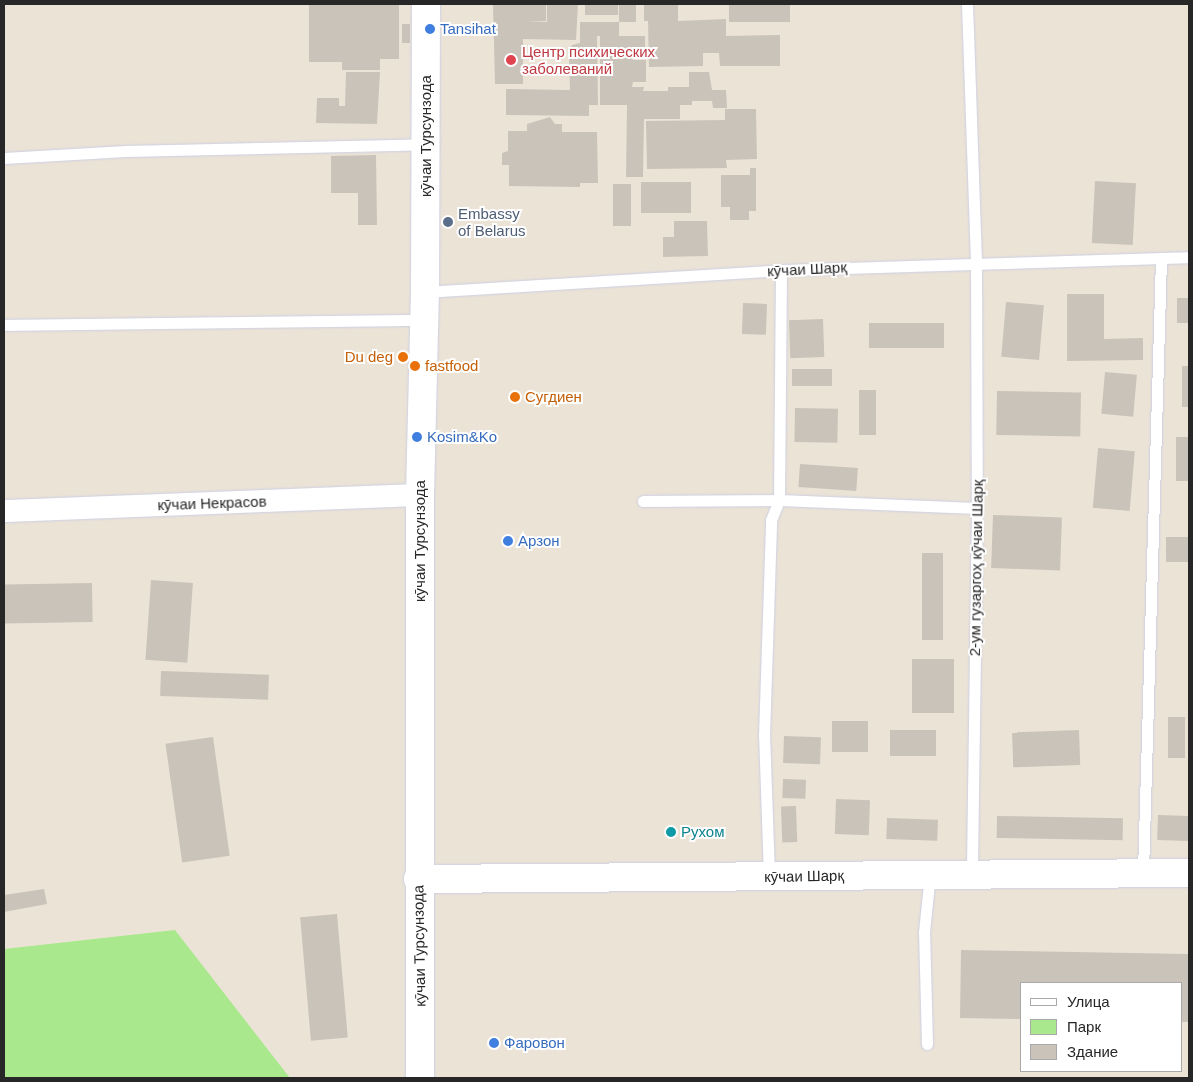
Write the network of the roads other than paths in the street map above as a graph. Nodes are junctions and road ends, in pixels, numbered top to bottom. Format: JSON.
{"nodes":[{"id":1,"x":426,"y":4,"type":"edge"},
{"id":2,"x":967,"y":4,"type":"edge"},
{"id":3,"x":426,"y":144,"type":"junction"},
{"id":4,"x":4,"y":158,"type":"edge"},
{"id":5,"x":1189,"y":257,"type":"edge"},
{"id":6,"x":1161,"y":259,"type":"junction"},
{"id":7,"x":976,"y":262,"type":"junction"},
{"id":8,"x":782,"y":270,"type":"junction"},
{"id":9,"x":425,"y":292,"type":"junction"},
{"id":10,"x":424,"y":320,"type":"junction"},
{"id":11,"x":4,"y":325,"type":"edge"},
{"id":12,"x":420,"y":495,"type":"junction"},
{"id":13,"x":779,"y":500,"type":"junction"},
{"id":14,"x":644,"y":501,"type":"dead end"},
{"id":15,"x":977,"y":508,"type":"junction"},
{"id":16,"x":4,"y":511,"type":"edge"},
{"id":17,"x":1143,"y":872,"type":"junction"},
{"id":18,"x":1189,"y":873,"type":"edge"},
{"id":19,"x":930,"y":874,"type":"junction"},
{"id":20,"x":972,"y":875,"type":"junction"},
{"id":21,"x":768,"y":876,"type":"junction"},
{"id":22,"x":418,"y":879,"type":"junction"},
{"id":23,"x":926,"y":1044,"type":"dead end"},
{"id":24,"x":420,"y":1078,"type":"edge"}],
"edges":[{"from":1,"to":3,"type":"main road","name":"кӯчаи Турсунзода"},
{"from":2,"to":7,"type":"lane","name":"2-ум гузаргоҳ кӯчаи Шарқ"},
{"from":3,"to":4,"type":"lane"},
{"from":3,"to":9,"type":"main road","name":"кӯчаи Турсунзода"},
{"from":5,"to":6,"type":"lane","name":"кӯчаи Шарқ"},
{"from":6,"to":7,"type":"lane","name":"кӯчаи Шарқ"},
{"from":6,"to":17,"type":"lane"},
{"from":7,"to":8,"type":"lane","name":"кӯчаи Шарқ"},
{"from":7,"to":15,"type":"lane","name":"2-ум гузаргоҳ кӯчаи Шарқ"},
{"from":8,"to":9,"type":"lane","name":"кӯчаи Шарқ"},
{"from":8,"to":13,"type":"lane"},
{"from":9,"to":10,"type":"main road","name":"кӯчаи Турсунзода"},
{"from":10,"to":11,"type":"lane"},
{"from":10,"to":12,"type":"main road","name":"кӯчаи Турсунзода"},
{"from":12,"to":16,"type":"street","name":"кӯчаи Некрасов"},
{"from":12,"to":22,"type":"main road","name":"кӯчаи Турсунзода"},
{"from":13,"to":14,"type":"lane"},
{"from":13,"to":15,"type":"lane"},
{"from":13,"to":21,"type":"lane"},
{"from":15,"to":20,"type":"lane","name":"2-ум гузаргоҳ кӯчаи Шарқ"},
{"from":17,"to":18,"type":"main road","name":"кӯчаи Шарқ"},
{"from":17,"to":20,"type":"main road","name":"кӯчаи Шарқ"},
{"from":19,"to":20,"type":"main road","name":"кӯчаи Шарқ"},
{"from":19,"to":21,"type":"main road","name":"кӯчаи Шарқ"},
{"from":19,"to":23,"type":"lane"},
{"from":21,"to":22,"type":"main road","name":"кӯчаи Шарқ"},
{"from":22,"to":24,"type":"main road","name":"кӯчаи Турсунзода"}]}
